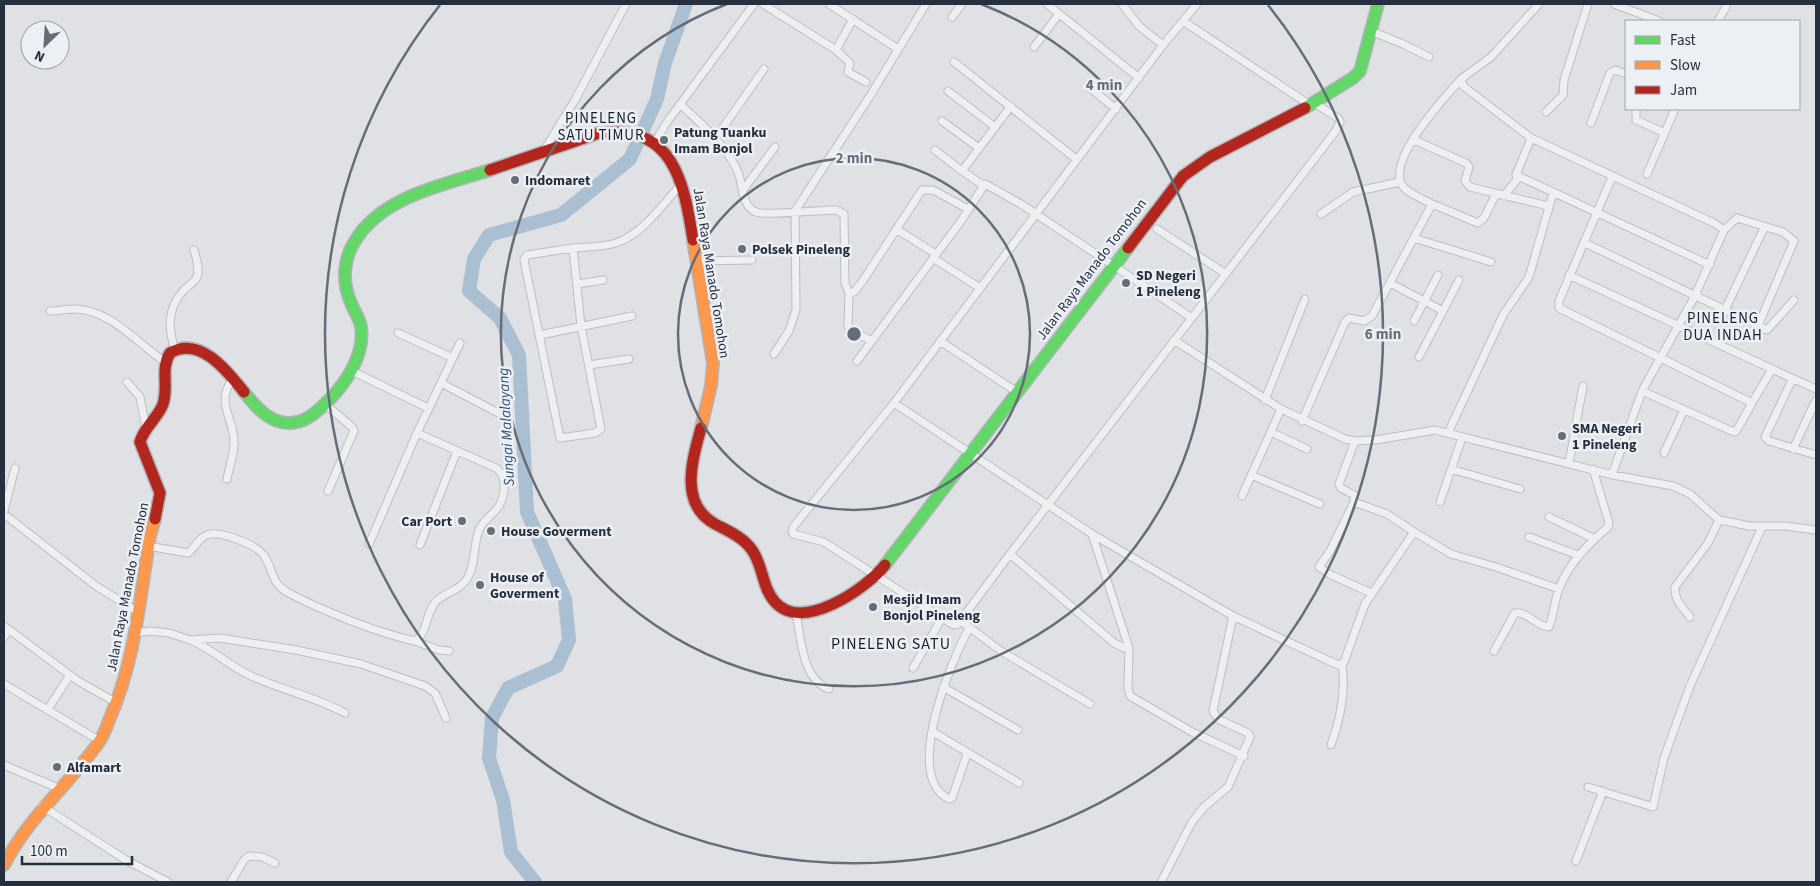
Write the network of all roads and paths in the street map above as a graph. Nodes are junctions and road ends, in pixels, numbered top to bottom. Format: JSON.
{"nodes":[{"id":1,"x":626,"y":4,"type":"edge"},
{"id":2,"x":754,"y":4,"type":"edge"},
{"id":3,"x":763,"y":4,"type":"edge"},
{"id":4,"x":829,"y":4,"type":"edge"},
{"id":5,"x":925,"y":4,"type":"edge"},
{"id":6,"x":962,"y":4,"type":"edge"},
{"id":7,"x":1047,"y":4,"type":"edge"},
{"id":8,"x":1122,"y":4,"type":"edge"},
{"id":9,"x":1197,"y":4,"type":"edge"},
{"id":10,"x":1378,"y":4,"type":"edge"},
{"id":11,"x":1539,"y":4,"type":"edge"},
{"id":12,"x":1588,"y":4,"type":"edge"},
{"id":13,"x":1614,"y":4,"type":"edge"},
{"id":14,"x":1726,"y":7,"type":"dead end"},
{"id":15,"x":1059,"y":14,"type":"junction"},
{"id":16,"x":952,"y":18,"type":"dead end"},
{"id":17,"x":853,"y":20,"type":"junction"},
{"id":18,"x":1657,"y":20,"type":"edge"},
{"id":19,"x":1719,"y":20,"type":"edge"},
{"id":20,"x":1183,"y":21,"type":"junction"},
{"id":21,"x":1371,"y":31,"type":"junction"},
{"id":22,"x":1163,"y":44,"type":"junction"},
{"id":23,"x":1034,"y":47,"type":"dead end"},
{"id":24,"x":898,"y":49,"type":"junction"},
{"id":25,"x":836,"y":50,"type":"junction"},
{"id":26,"x":1429,"y":57,"type":"dead end"},
{"id":27,"x":954,"y":62,"type":"dead end"},
{"id":28,"x":764,"y":69,"type":"dead end"},
{"id":29,"x":1625,"y":74,"type":"edge"},
{"id":30,"x":1139,"y":78,"type":"junction"},
{"id":31,"x":1460,"y":79,"type":"junction"},
{"id":32,"x":866,"y":82,"type":"dead end"},
{"id":33,"x":1089,"y":86,"type":"dead end"},
{"id":34,"x":948,"y":91,"type":"dead end"},
{"id":35,"x":1312,"y":104,"type":"junction"},
{"id":36,"x":681,"y":106,"type":"junction"},
{"id":37,"x":1011,"y":106,"type":"junction"},
{"id":38,"x":1116,"y":108,"type":"junction"},
{"id":39,"x":1636,"y":110,"type":"edge"},
{"id":40,"x":1675,"y":110,"type":"edge"},
{"id":41,"x":1546,"y":112,"type":"dead end"},
{"id":42,"x":942,"y":121,"type":"dead end"},
{"id":43,"x":1591,"y":123,"type":"dead end"},
{"id":44,"x":995,"y":127,"type":"junction"},
{"id":45,"x":1665,"y":133,"type":"junction"},
{"id":46,"x":1531,"y":138,"type":"junction"},
{"id":47,"x":715,"y":139,"type":"junction"},
{"id":48,"x":652,"y":140,"type":"junction"},
{"id":49,"x":1414,"y":140,"type":"junction"},
{"id":50,"x":775,"y":147,"type":"dead end"},
{"id":51,"x":979,"y":148,"type":"junction"},
{"id":52,"x":935,"y":150,"type":"dead end"},
{"id":53,"x":543,"y":152,"type":"junction"},
{"id":54,"x":1076,"y":159,"type":"junction"},
{"id":55,"x":962,"y":171,"type":"junction"},
{"id":56,"x":1647,"y":174,"type":"dead end"},
{"id":57,"x":1519,"y":177,"type":"junction"},
{"id":58,"x":1612,"y":177,"type":"junction"},
{"id":59,"x":1400,"y":182,"type":"junction"},
{"id":60,"x":682,"y":183,"type":"junction"},
{"id":61,"x":983,"y":185,"type":"junction"},
{"id":62,"x":743,"y":190,"type":"junction"},
{"id":63,"x":1553,"y":193,"type":"junction"},
{"id":64,"x":1496,"y":194,"type":"junction"},
{"id":65,"x":1504,"y":196,"type":"junction"},
{"id":66,"x":1432,"y":204,"type":"junction"},
{"id":67,"x":1548,"y":206,"type":"junction"},
{"id":68,"x":968,"y":209,"type":"junction"},
{"id":69,"x":795,"y":211,"type":"junction"},
{"id":70,"x":1321,"y":214,"type":"dead end"},
{"id":71,"x":1597,"y":214,"type":"junction"},
{"id":72,"x":1036,"y":215,"type":"junction"},
{"id":73,"x":1764,"y":228,"type":"junction"},
{"id":74,"x":896,"y":229,"type":"junction"},
{"id":75,"x":1157,"y":229,"type":"dead end"},
{"id":76,"x":1724,"y":230,"type":"junction"},
{"id":77,"x":1414,"y":238,"type":"junction"},
{"id":78,"x":1585,"y":243,"type":"junction"},
{"id":79,"x":574,"y":248,"type":"junction"},
{"id":80,"x":194,"y":250,"type":"dead end"},
{"id":81,"x":935,"y":256,"type":"junction"},
{"id":82,"x":752,"y":260,"type":"dead end"},
{"id":83,"x":696,"y":261,"type":"junction"},
{"id":84,"x":1491,"y":262,"type":"dead end"},
{"id":85,"x":1710,"y":265,"type":"junction"},
{"id":86,"x":1113,"y":266,"type":"junction"},
{"id":87,"x":1226,"y":274,"type":"junction"},
{"id":88,"x":1438,"y":275,"type":"dead end"},
{"id":89,"x":1569,"y":275,"type":"junction"},
{"id":90,"x":603,"y":280,"type":"dead end"},
{"id":91,"x":1459,"y":280,"type":"dead end"},
{"id":92,"x":1390,"y":283,"type":"junction"},
{"id":93,"x":578,"y":284,"type":"junction"},
{"id":94,"x":980,"y":288,"type":"junction"},
{"id":95,"x":849,"y":293,"type":"junction"},
{"id":96,"x":1695,"y":296,"type":"junction"},
{"id":97,"x":1305,"y":299,"type":"dead end"},
{"id":98,"x":1794,"y":300,"type":"dead end"},
{"id":99,"x":1424,"y":301,"type":"junction"},
{"id":100,"x":1725,"y":310,"type":"junction"},
{"id":101,"x":50,"y":311,"type":"dead end"},
{"id":102,"x":1443,"y":311,"type":"junction"},
{"id":103,"x":632,"y":316,"type":"dead end"},
{"id":104,"x":1192,"y":318,"type":"junction"},
{"id":105,"x":1414,"y":321,"type":"dead end"},
{"id":106,"x":1678,"y":325,"type":"junction"},
{"id":107,"x":581,"y":326,"type":"junction"},
{"id":108,"x":1758,"y":326,"type":"junction"},
{"id":109,"x":398,"y":333,"type":"dead end"},
{"id":110,"x":540,"y":335,"type":"junction"},
{"id":111,"x":872,"y":340,"type":"junction"},
{"id":112,"x":1174,"y":340,"type":"junction"},
{"id":113,"x":940,"y":341,"type":"junction"},
{"id":114,"x":460,"y":344,"type":"dead end"},
{"id":115,"x":175,"y":350,"type":"junction"},
{"id":116,"x":774,"y":354,"type":"dead end"},
{"id":117,"x":1419,"y":357,"type":"dead end"},
{"id":118,"x":1660,"y":357,"type":"junction"},
{"id":119,"x":453,"y":358,"type":"junction"},
{"id":120,"x":629,"y":359,"type":"dead end"},
{"id":121,"x":857,"y":361,"type":"dead end"},
{"id":122,"x":165,"y":362,"type":"junction"},
{"id":123,"x":589,"y":366,"type":"junction"},
{"id":124,"x":1772,"y":369,"type":"junction"},
{"id":125,"x":352,"y":370,"type":"junction"},
{"id":126,"x":233,"y":378,"type":"junction"},
{"id":127,"x":1792,"y":380,"type":"junction"},
{"id":128,"x":127,"y":382,"type":"dead end"},
{"id":129,"x":441,"y":383,"type":"junction"},
{"id":130,"x":1583,"y":386,"type":"dead end"},
{"id":131,"x":1816,"y":389,"type":"edge"},
{"id":132,"x":1642,"y":391,"type":"junction"},
{"id":133,"x":1017,"y":392,"type":"junction"},
{"id":134,"x":1265,"y":400,"type":"junction"},
{"id":135,"x":1816,"y":400,"type":"edge"},
{"id":136,"x":894,"y":402,"type":"junction"},
{"id":137,"x":1752,"y":403,"type":"junction"},
{"id":138,"x":325,"y":404,"type":"junction"},
{"id":139,"x":428,"y":408,"type":"junction"},
{"id":140,"x":1281,"y":409,"type":"junction"},
{"id":141,"x":1684,"y":410,"type":"junction"},
{"id":142,"x":504,"y":416,"type":"dead end"},
{"id":143,"x":1302,"y":421,"type":"junction"},
{"id":144,"x":146,"y":428,"type":"junction"},
{"id":145,"x":1272,"y":432,"type":"junction"},
{"id":146,"x":417,"y":433,"type":"junction"},
{"id":147,"x":1448,"y":433,"type":"junction"},
{"id":148,"x":1462,"y":438,"type":"junction"},
{"id":149,"x":1355,"y":441,"type":"junction"},
{"id":150,"x":1307,"y":449,"type":"dead end"},
{"id":151,"x":1793,"y":449,"type":"junction"},
{"id":152,"x":457,"y":451,"type":"junction"},
{"id":153,"x":971,"y":452,"type":"junction"},
{"id":154,"x":1664,"y":453,"type":"dead end"},
{"id":155,"x":1816,"y":455,"type":"edge"},
{"id":156,"x":1569,"y":463,"type":"junction"},
{"id":157,"x":15,"y":468,"type":"dead end"},
{"id":158,"x":1451,"y":469,"type":"junction"},
{"id":159,"x":1593,"y":469,"type":"junction"},
{"id":160,"x":1251,"y":475,"type":"junction"},
{"id":161,"x":1612,"y":475,"type":"junction"},
{"id":162,"x":227,"y":479,"type":"dead end"},
{"id":163,"x":1520,"y":489,"type":"dead end"},
{"id":164,"x":328,"y":491,"type":"dead end"},
{"id":165,"x":1242,"y":496,"type":"dead end"},
{"id":166,"x":1354,"y":502,"type":"junction"},
{"id":167,"x":1440,"y":502,"type":"dead end"},
{"id":168,"x":1049,"y":504,"type":"junction"},
{"id":169,"x":1320,"y":504,"type":"dead end"},
{"id":170,"x":4,"y":513,"type":"edge"},
{"id":171,"x":1548,"y":518,"type":"dead end"},
{"id":172,"x":1719,"y":520,"type":"junction"},
{"id":173,"x":1762,"y":527,"type":"junction"},
{"id":174,"x":1816,"y":530,"type":"edge"},
{"id":175,"x":1414,"y":532,"type":"junction"},
{"id":176,"x":1092,"y":534,"type":"junction"},
{"id":177,"x":1529,"y":537,"type":"dead end"},
{"id":178,"x":1595,"y":539,"type":"junction"},
{"id":179,"x":369,"y":544,"type":"dead end"},
{"id":180,"x":148,"y":546,"type":"junction"},
{"id":181,"x":420,"y":546,"type":"dead end"},
{"id":182,"x":1010,"y":554,"type":"junction"},
{"id":183,"x":1578,"y":555,"type":"junction"},
{"id":184,"x":876,"y":576,"type":"junction"},
{"id":185,"x":1559,"y":589,"type":"junction"},
{"id":186,"x":1371,"y":593,"type":"junction"},
{"id":187,"x":138,"y":612,"type":"junction"},
{"id":188,"x":796,"y":614,"type":"junction"},
{"id":189,"x":1233,"y":616,"type":"junction"},
{"id":190,"x":1690,"y":617,"type":"dead end"},
{"id":191,"x":942,"y":618,"type":"junction"},
{"id":192,"x":961,"y":621,"type":"junction"},
{"id":193,"x":6,"y":628,"type":"edge"},
{"id":194,"x":969,"y":628,"type":"junction"},
{"id":195,"x":135,"y":633,"type":"junction"},
{"id":196,"x":4,"y":637,"type":"edge"},
{"id":197,"x":190,"y":640,"type":"junction"},
{"id":198,"x":415,"y":641,"type":"junction"},
{"id":199,"x":1129,"y":648,"type":"junction"},
{"id":200,"x":449,"y":651,"type":"dead end"},
{"id":201,"x":1494,"y":651,"type":"dead end"},
{"id":202,"x":1342,"y":664,"type":"junction"},
{"id":203,"x":913,"y":668,"type":"dead end"},
{"id":204,"x":70,"y":675,"type":"junction"},
{"id":205,"x":4,"y":684,"type":"edge"},
{"id":206,"x":943,"y":687,"type":"junction"},
{"id":207,"x":829,"y":689,"type":"dead end"},
{"id":208,"x":117,"y":703,"type":"junction"},
{"id":209,"x":1090,"y":704,"type":"dead end"},
{"id":210,"x":48,"y":709,"type":"junction"},
{"id":211,"x":345,"y":714,"type":"dead end"},
{"id":212,"x":446,"y":718,"type":"dead end"},
{"id":213,"x":1018,"y":730,"type":"dead end"},
{"id":214,"x":933,"y":732,"type":"junction"},
{"id":215,"x":100,"y":741,"type":"junction"},
{"id":216,"x":1331,"y":745,"type":"dead end"},
{"id":217,"x":967,"y":754,"type":"junction"},
{"id":218,"x":1244,"y":756,"type":"junction"},
{"id":219,"x":4,"y":765,"type":"edge"},
{"id":220,"x":1019,"y":783,"type":"dead end"},
{"id":221,"x":1588,"y":786,"type":"dead end"},
{"id":222,"x":58,"y":788,"type":"junction"},
{"id":223,"x":1603,"y":791,"type":"junction"},
{"id":224,"x":42,"y":806,"type":"junction"},
{"id":225,"x":1576,"y":861,"type":"dead end"},
{"id":226,"x":4,"y":862,"type":"edge"},
{"id":227,"x":275,"y":863,"type":"dead end"},
{"id":228,"x":168,"y":882,"type":"edge"},
{"id":229,"x":231,"y":882,"type":"edge"},
{"id":230,"x":1161,"y":882,"type":"edge"}],
"edges":[{"from":1,"to":53,"type":"street"},
{"from":2,"to":36,"type":"street"},
{"from":3,"to":25,"type":"street"},
{"from":4,"to":17,"type":"street"},
{"from":5,"to":24,"type":"street"},
{"from":6,"to":16,"type":"street"},
{"from":7,"to":15,"type":"street"},
{"from":8,"to":22,"type":"street"},
{"from":9,"to":20,"type":"street"},
{"from":10,"to":21,"type":"highway","name":"Jalan Raya Manado Tomohon"},
{"from":11,"to":31,"type":"street"},
{"from":12,"to":41,"type":"street"},
{"from":13,"to":18,"type":"street"},
{"from":14,"to":19,"type":"street"},
{"from":15,"to":23,"type":"street"},
{"from":15,"to":30,"type":"street"},
{"from":17,"to":24,"type":"street"},
{"from":17,"to":25,"type":"street"},
{"from":20,"to":22,"type":"street"},
{"from":20,"to":35,"type":"street"},
{"from":21,"to":26,"type":"street"},
{"from":21,"to":35,"type":"highway","name":"Jalan Raya Manado Tomohon"},
{"from":22,"to":30,"type":"street"},
{"from":24,"to":69,"type":"street"},
{"from":25,"to":32,"type":"street"},
{"from":27,"to":37,"type":"street"},
{"from":28,"to":47,"type":"street"},
{"from":29,"to":43,"type":"street"},
{"from":30,"to":38,"type":"street"},
{"from":31,"to":46,"type":"street"},
{"from":31,"to":49,"type":"street"},
{"from":33,"to":38,"type":"street"},
{"from":34,"to":44,"type":"street"},
{"from":35,"to":86,"type":"highway","name":"Jalan Raya Manado Tomohon"},
{"from":35,"to":87,"type":"street"},
{"from":36,"to":47,"type":"street"},
{"from":36,"to":48,"type":"street"},
{"from":37,"to":44,"type":"street"},
{"from":37,"to":54,"type":"street"},
{"from":38,"to":54,"type":"street"},
{"from":39,"to":45,"type":"street"},
{"from":40,"to":45,"type":"street"},
{"from":42,"to":51,"type":"street"},
{"from":44,"to":51,"type":"street"},
{"from":45,"to":56,"type":"street"},
{"from":46,"to":57,"type":"street"},
{"from":46,"to":58,"type":"street"},
{"from":47,"to":62,"type":"street"},
{"from":48,"to":53,"type":"highway"},
{"from":48,"to":60,"type":"highway","name":"Jalan Raya Manado Tomohon"},
{"from":49,"to":59,"type":"street"},
{"from":49,"to":64,"type":"street"},
{"from":50,"to":62,"type":"street"},
{"from":51,"to":55,"type":"street"},
{"from":52,"to":55,"type":"street"},
{"from":53,"to":125,"type":"highway"},
{"from":54,"to":72,"type":"street"},
{"from":55,"to":61,"type":"street"},
{"from":57,"to":63,"type":"street"},
{"from":57,"to":65,"type":"street"},
{"from":58,"to":71,"type":"street"},
{"from":58,"to":76,"type":"street"},
{"from":59,"to":66,"type":"street"},
{"from":59,"to":70,"type":"street"},
{"from":60,"to":79,"type":"street"},
{"from":60,"to":83,"type":"highway","name":"Jalan Raya Manado Tomohon"},
{"from":61,"to":68,"type":"street"},
{"from":61,"to":72,"type":"street"},
{"from":62,"to":69,"type":"street"},
{"from":63,"to":67,"type":"street"},
{"from":63,"to":71,"type":"street"},
{"from":64,"to":65,"type":"street"},
{"from":64,"to":66,"type":"street"},
{"from":65,"to":67,"type":"street"},
{"from":66,"to":77,"type":"street"},
{"from":67,"to":147,"type":"street"},
{"from":68,"to":74,"type":"street"},
{"from":68,"to":81,"type":"street"},
{"from":69,"to":95,"type":"street"},
{"from":69,"to":116,"type":"street"},
{"from":71,"to":78,"type":"street"},
{"from":71,"to":85,"type":"street"},
{"from":72,"to":86,"type":"street"},
{"from":72,"to":94,"type":"street"},
{"from":73,"to":76,"type":"street"},
{"from":73,"to":100,"type":"street"},
{"from":73,"to":108,"type":"street"},
{"from":74,"to":81,"type":"street"},
{"from":74,"to":95,"type":"street"},
{"from":75,"to":87,"type":"street"},
{"from":76,"to":85,"type":"street"},
{"from":77,"to":84,"type":"street"},
{"from":77,"to":92,"type":"street"},
{"from":78,"to":89,"type":"street"},
{"from":78,"to":96,"type":"street"},
{"from":79,"to":93,"type":"street"},
{"from":79,"to":110,"type":"street"},
{"from":80,"to":115,"type":"street"},
{"from":81,"to":94,"type":"street"},
{"from":81,"to":111,"type":"street"},
{"from":82,"to":83,"type":"street"},
{"from":83,"to":188,"type":"highway","name":"Jalan Raya Manado Tomohon"},
{"from":85,"to":96,"type":"street"},
{"from":86,"to":104,"type":"street"},
{"from":86,"to":133,"type":"highway","name":"Jalan Raya Manado Tomohon"},
{"from":87,"to":104,"type":"street"},
{"from":88,"to":99,"type":"street"},
{"from":89,"to":106,"type":"street"},
{"from":89,"to":118,"type":"street"},
{"from":90,"to":93,"type":"street"},
{"from":91,"to":102,"type":"street"},
{"from":92,"to":99,"type":"street"},
{"from":92,"to":143,"type":"street"},
{"from":93,"to":107,"type":"street"},
{"from":94,"to":113,"type":"street"},
{"from":95,"to":111,"type":"street"},
{"from":96,"to":100,"type":"street"},
{"from":96,"to":106,"type":"street"},
{"from":97,"to":134,"type":"street"},
{"from":98,"to":108,"type":"street"},
{"from":99,"to":102,"type":"street"},
{"from":99,"to":105,"type":"street"},
{"from":100,"to":108,"type":"street"},
{"from":101,"to":122,"type":"street"},
{"from":102,"to":117,"type":"street"},
{"from":103,"to":107,"type":"street"},
{"from":104,"to":112,"type":"street"},
{"from":106,"to":118,"type":"street"},
{"from":106,"to":124,"type":"street"},
{"from":107,"to":110,"type":"street"},
{"from":107,"to":123,"type":"street"},
{"from":109,"to":119,"type":"street"},
{"from":110,"to":123,"type":"street"},
{"from":111,"to":121,"type":"street"},
{"from":112,"to":134,"type":"street"},
{"from":112,"to":168,"type":"street"},
{"from":113,"to":133,"type":"street"},
{"from":113,"to":136,"type":"street"},
{"from":114,"to":119,"type":"street"},
{"from":115,"to":122,"type":"highway"},
{"from":115,"to":126,"type":"highway"},
{"from":118,"to":132,"type":"street"},
{"from":118,"to":137,"type":"street"},
{"from":119,"to":129,"type":"street"},
{"from":120,"to":123,"type":"street"},
{"from":122,"to":144,"type":"highway","name":"Jalan Raya Manado Tomohon"},
{"from":124,"to":127,"type":"street"},
{"from":124,"to":137,"type":"street"},
{"from":125,"to":138,"type":"highway"},
{"from":125,"to":139,"type":"street"},
{"from":126,"to":138,"type":"highway"},
{"from":126,"to":162,"type":"street"},
{"from":127,"to":131,"type":"street"},
{"from":127,"to":151,"type":"street"},
{"from":128,"to":144,"type":"street"},
{"from":129,"to":139,"type":"street"},
{"from":129,"to":142,"type":"street"},
{"from":130,"to":156,"type":"street"},
{"from":132,"to":141,"type":"street"},
{"from":132,"to":161,"type":"street"},
{"from":133,"to":153,"type":"highway","name":"Jalan Raya Manado Tomohon"},
{"from":134,"to":140,"type":"street"},
{"from":135,"to":151,"type":"street"},
{"from":136,"to":153,"type":"street"},
{"from":136,"to":184,"type":"street"},
{"from":137,"to":141,"type":"street"},
{"from":138,"to":164,"type":"street"},
{"from":139,"to":146,"type":"street"},
{"from":140,"to":143,"type":"street"},
{"from":140,"to":145,"type":"street"},
{"from":141,"to":154,"type":"street"},
{"from":143,"to":149,"type":"street"},
{"from":144,"to":180,"type":"highway","name":"Jalan Raya Manado Tomohon"},
{"from":145,"to":150,"type":"street"},
{"from":145,"to":160,"type":"street"},
{"from":146,"to":152,"type":"street"},
{"from":146,"to":179,"type":"street"},
{"from":147,"to":148,"type":"street"},
{"from":147,"to":149,"type":"street"},
{"from":148,"to":156,"type":"street"},
{"from":148,"to":158,"type":"street"},
{"from":149,"to":166,"type":"street"},
{"from":151,"to":155,"type":"street"},
{"from":152,"to":181,"type":"street"},
{"from":152,"to":198,"type":"street"},
{"from":153,"to":168,"type":"street"},
{"from":153,"to":184,"type":"highway","name":"Jalan Raya Manado Tomohon"},
{"from":156,"to":159,"type":"street"},
{"from":157,"to":170,"type":"street"},
{"from":158,"to":163,"type":"street"},
{"from":158,"to":167,"type":"street"},
{"from":159,"to":161,"type":"street"},
{"from":159,"to":178,"type":"street"},
{"from":160,"to":165,"type":"street"},
{"from":160,"to":169,"type":"street"},
{"from":161,"to":172,"type":"street"},
{"from":166,"to":175,"type":"street"},
{"from":166,"to":186,"type":"street"},
{"from":168,"to":176,"type":"street"},
{"from":168,"to":182,"type":"street"},
{"from":170,"to":187,"type":"street"},
{"from":171,"to":178,"type":"street"},
{"from":172,"to":173,"type":"street"},
{"from":172,"to":190,"type":"street"},
{"from":173,"to":174,"type":"street"},
{"from":173,"to":223,"type":"street"},
{"from":175,"to":185,"type":"street"},
{"from":175,"to":186,"type":"street"},
{"from":176,"to":189,"type":"street"},
{"from":176,"to":199,"type":"street"},
{"from":177,"to":183,"type":"street"},
{"from":178,"to":183,"type":"street"},
{"from":180,"to":187,"type":"highway","name":"Jalan Raya Manado Tomohon"},
{"from":180,"to":198,"type":"street"},
{"from":182,"to":192,"type":"street"},
{"from":182,"to":199,"type":"street"},
{"from":183,"to":185,"type":"street"},
{"from":184,"to":188,"type":"highway","name":"Jalan Raya Manado Tomohon"},
{"from":184,"to":191,"type":"street"},
{"from":185,"to":201,"type":"street"},
{"from":186,"to":202,"type":"street"},
{"from":187,"to":195,"type":"highway","name":"Jalan Raya Manado Tomohon"},
{"from":188,"to":207,"type":"street"},
{"from":189,"to":202,"type":"street"},
{"from":189,"to":218,"type":"street"},
{"from":191,"to":192,"type":"street"},
{"from":191,"to":203,"type":"street"},
{"from":192,"to":194,"type":"street"},
{"from":193,"to":196,"type":"street"},
{"from":193,"to":204,"type":"street"},
{"from":194,"to":206,"type":"street"},
{"from":194,"to":209,"type":"street"},
{"from":195,"to":197,"type":"street"},
{"from":195,"to":208,"type":"highway","name":"Jalan Raya Manado Tomohon"},
{"from":197,"to":211,"type":"street"},
{"from":197,"to":212,"type":"street"},
{"from":198,"to":200,"type":"street"},
{"from":199,"to":218,"type":"street"},
{"from":202,"to":216,"type":"street"},
{"from":204,"to":208,"type":"street"},
{"from":204,"to":210,"type":"street"},
{"from":205,"to":210,"type":"street"},
{"from":206,"to":213,"type":"street"},
{"from":206,"to":214,"type":"street"},
{"from":208,"to":215,"type":"highway","name":"Jalan Raya Manado Tomohon"},
{"from":210,"to":215,"type":"street"},
{"from":214,"to":217,"type":"street"},
{"from":214,"to":217,"type":"street"},
{"from":215,"to":222,"type":"highway","name":"Jalan Raya Manado Tomohon"},
{"from":217,"to":220,"type":"street"},
{"from":218,"to":230,"type":"street"},
{"from":219,"to":222,"type":"street"},
{"from":221,"to":223,"type":"street"},
{"from":222,"to":224,"type":"highway","name":"Jalan Raya Manado Tomohon"},
{"from":223,"to":225,"type":"street"},
{"from":224,"to":226,"type":"highway","name":"Jalan Raya Manado Tomohon"},
{"from":224,"to":228,"type":"street"},
{"from":227,"to":229,"type":"street"}]}
